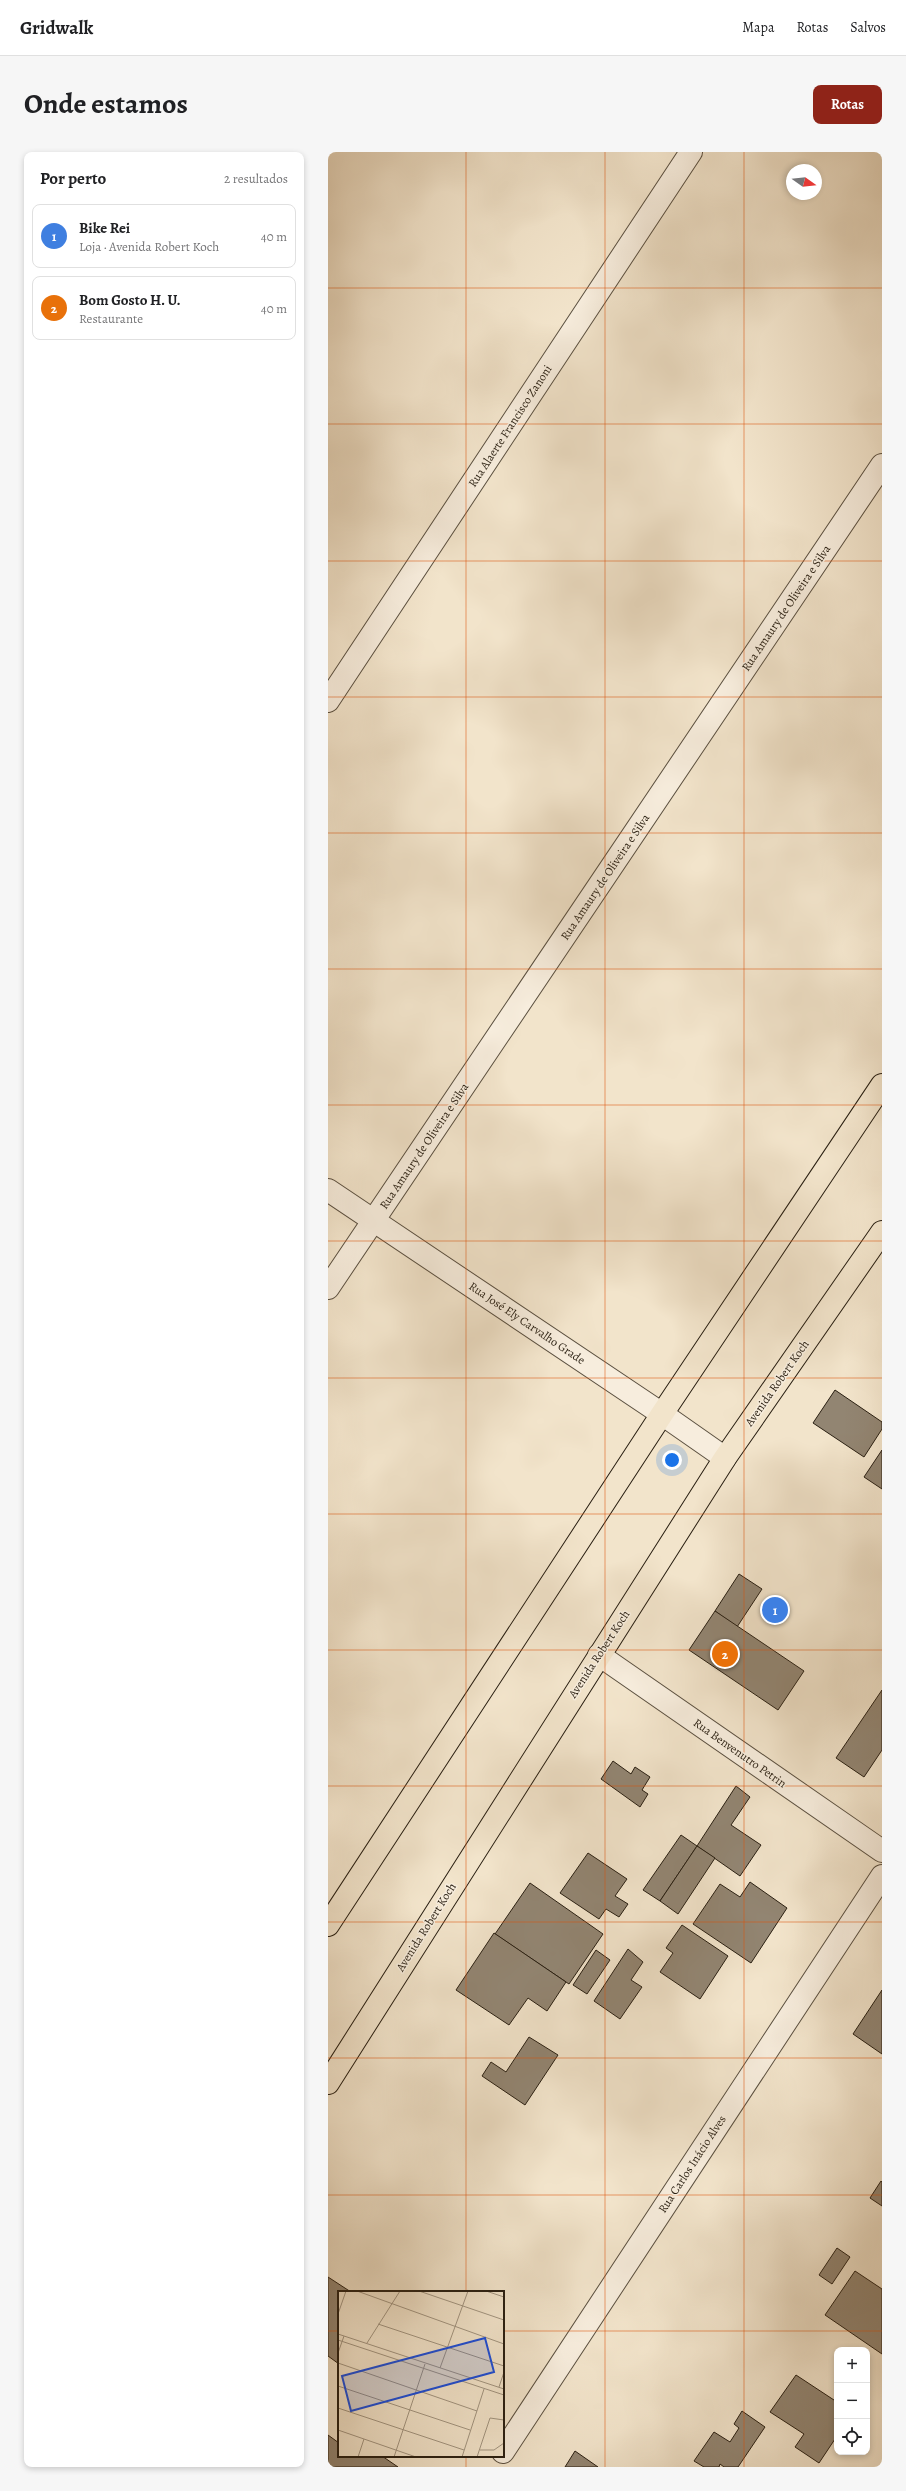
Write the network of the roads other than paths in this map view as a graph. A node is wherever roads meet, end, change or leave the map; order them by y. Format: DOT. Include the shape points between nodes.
graph roads {
  1 [pos="691,152"];
  2 [pos="882,465"];
  3 [pos="328,701"];
  4 [pos="882,1085"];
  5 [pos="328,1190"];
  6 [pos="374,1221"];
  7 [pos="882,1232"];
  8 [pos="328,1288"];
  9 [pos="662,1414"];
  10 [pos="725,1458"];
  11 [pos="598,1655"];
  12 [pos="882,1851"];
  13 [pos="882,1876"];
  14 [pos="328,1925"];
  15 [pos="328,2083"];
  16 [pos="504,2450"];
  17 [pos="499,2457"];
  18 [pos="493,2467"];
  1 -- 3 [label="street, Rua Alaerte Francisco Zanoni"];
  2 -- 6 [label="street, Rua Amaury de Oliveira e Silva"];
  4 -- 9 [label="main road"];
  5 -- 6 [label="street, Rua José Ely Carvalho Grade"];
  6 -- 8 [label="street, Rua Amaury de Oliveira e Silva"];
  6 -- 9 [label="street, Rua José Ely Carvalho Grade"];
  7 -- 10 [label="main road, Avenida Robert Koch"];
  9 -- 10 [label="street, Rua José Ely Carvalho Grade"];
  9 -- 14 [label="main road"];
  10 -- 11 [label="main road, Avenida Robert Koch"];
  11 -- 12 [label="street, Rua Benvenutro Petrin"];
  11 -- 15 [label="main road, Avenida Robert Koch"];
  13 -- 16 [label="street, Rua Carlos Inácio Alves"];
  17 -- 18 [label="street"];
}
